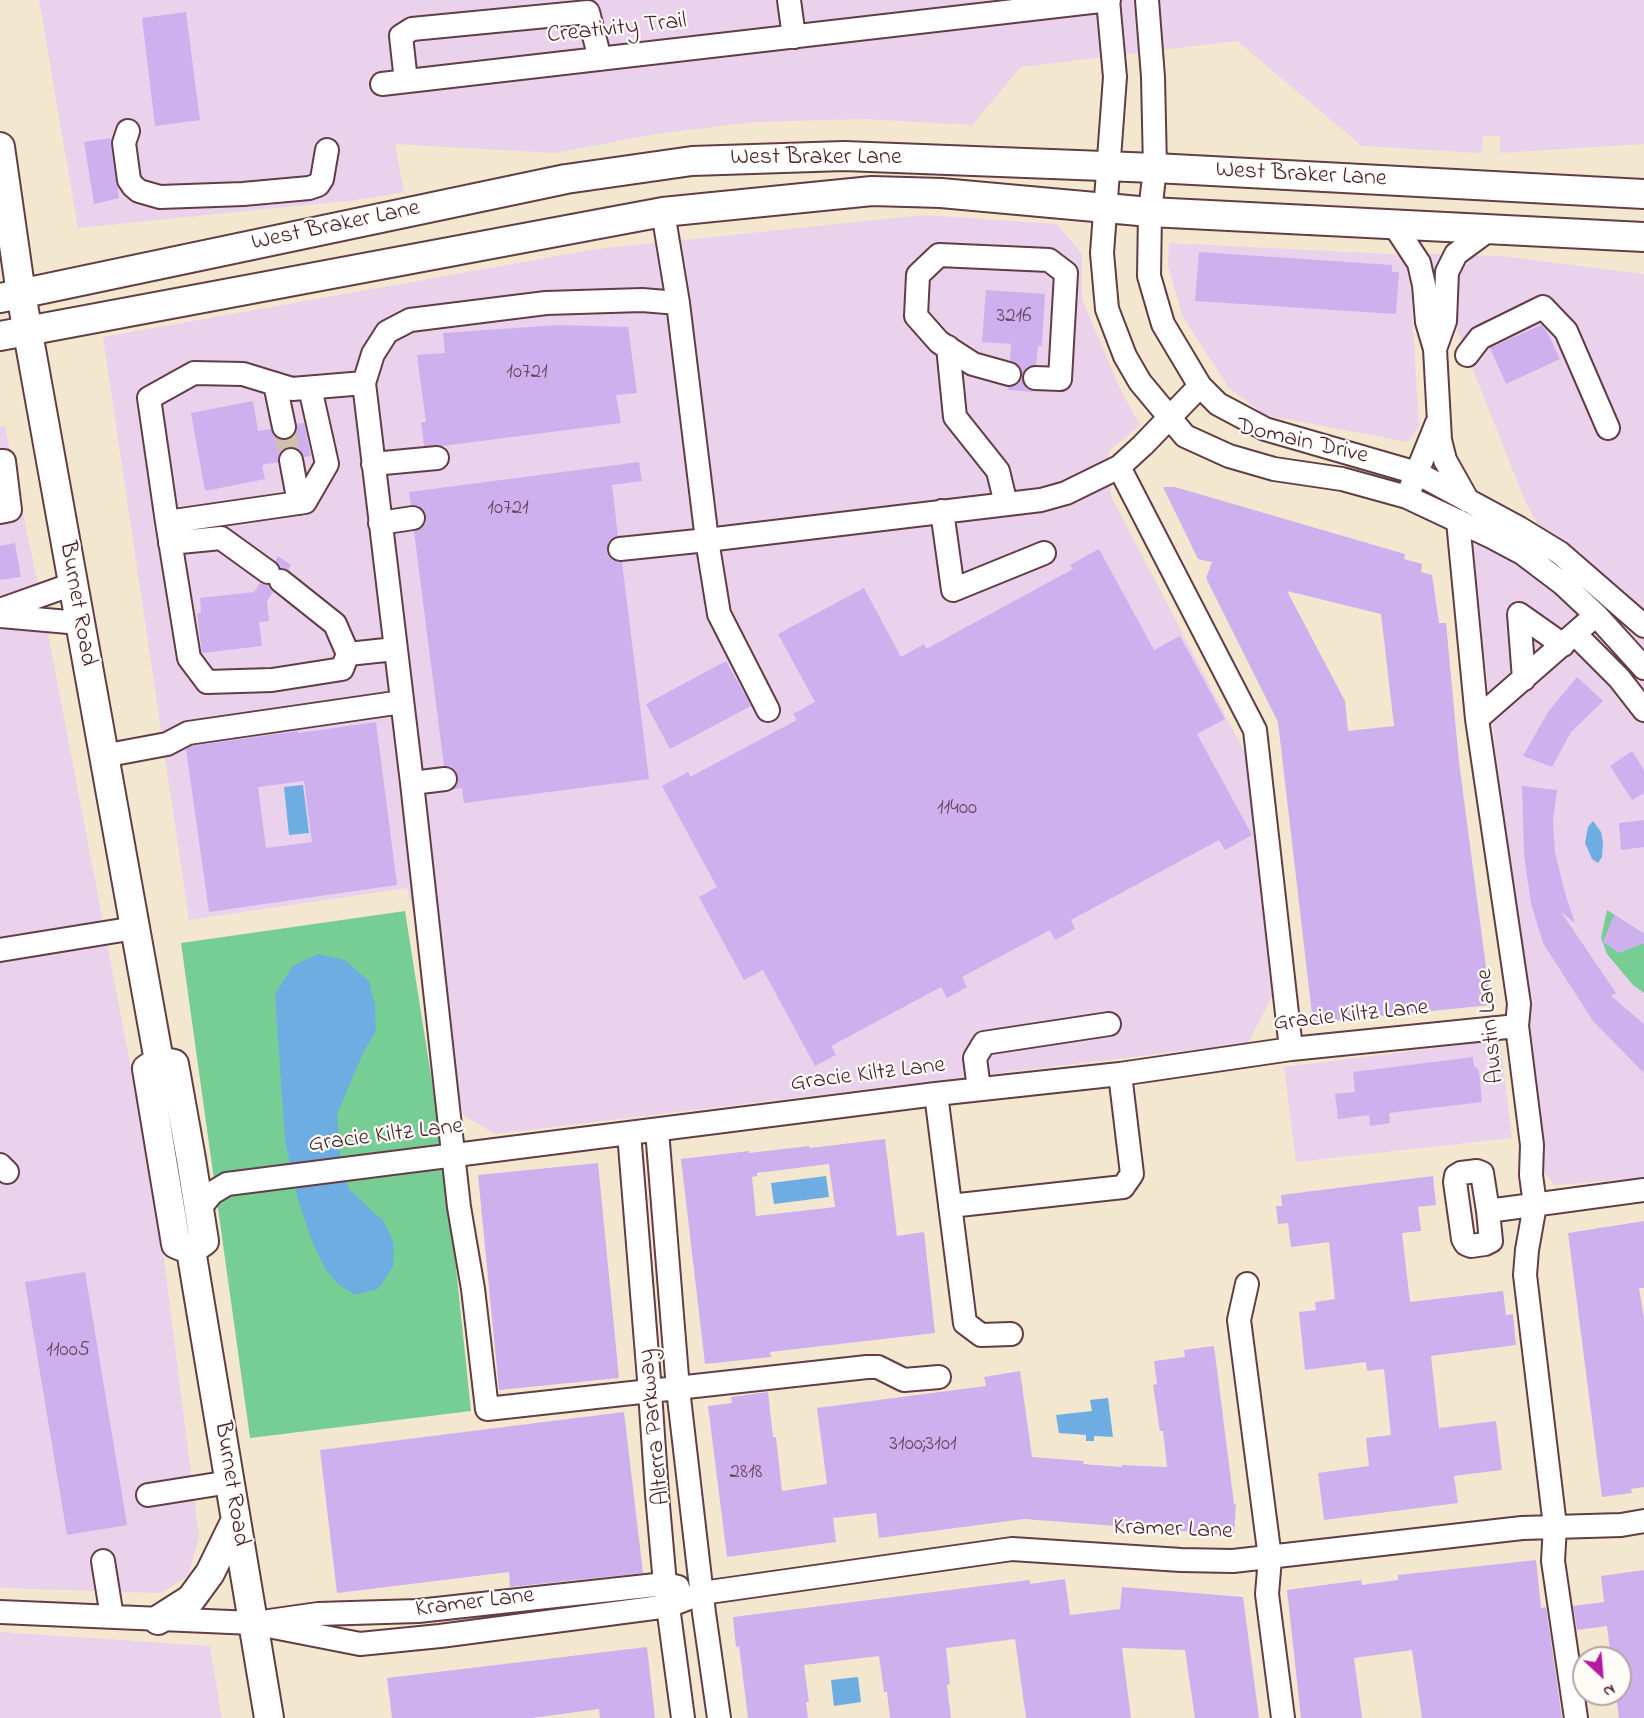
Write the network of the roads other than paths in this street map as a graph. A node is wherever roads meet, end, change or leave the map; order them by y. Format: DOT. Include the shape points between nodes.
graph roads {
  1 [pos="789,0"];
  2 [pos="1108,0"];
  3 [pos="1147,0"];
  4 [pos="965,8"];
  5 [pos="794,37"];
  6 [pos="600,59"];
  7 [pos="406,81"];
  8 [pos="382,84"];
  9 [pos="128,131"];
  10 [pos="0,147"];
  11 [pos="327,150"];
  12 [pos="1107,166"];
  13 [pos="1155,168"];
  14 [pos="1644,194"];
  15 [pos="1107,208"];
  16 [pos="663,212"];
  17 [pos="1150,212"];
  18 [pos="1394,225"];
  19 [pos="1490,229"];
  20 [pos="1644,237"];
  21 [pos="11,296"];
  22 [pos="678,303"];
  23 [pos="28,330"];
  24 [pos="0,336"];
  25 [pos="948,347"];
  26 [pos="1435,349"];
  27 [pos="1467,355"];
  28 [pos="1009,374"];
  29 [pos="1035,378"];
  30 [pos="363,383"];
  31 [pos="275,384"];
  32 [pos="1200,386"];
  33 [pos="310,388"];
  34 [pos="1169,417"];
  35 [pos="1438,420"];
  36 [pos="284,427"];
  37 [pos="1608,428"];
  38 [pos="437,458"];
  39 [pos="291,460"];
  40 [pos="0,461"];
  41 [pos="373,464"];
  42 [pos="1119,467"];
  43 [pos="1417,473"];
  44 [pos="1407,497"];
  45 [pos="299,503"];
  46 [pos="1006,504"];
  47 [pos="942,511"];
  48 [pos="0,512"];
  49 [pos="1463,512"];
  50 [pos="413,518"];
  51 [pos="380,523"];
  52 [pos="168,533"];
  53 [pos="707,540"];
  54 [pos="620,549"];
  55 [pos="1044,553"];
  56 [pos="1560,553"];
  57 [pos="1544,570"];
  58 [pos="73,584"];
  59 [pos="0,610"];
  60 [pos="1596,615"];
  61 [pos="0,616"];
  62 [pos="80,623"];
  63 [pos="1644,626"];
  64 [pos="1613,633"];
  65 [pos="1569,640"];
  66 [pos="395,649"];
  67 [pos="1644,651"];
  68 [pos="348,654"];
  69 [pos="1644,668"];
  70 [pos="1524,679"];
  71 [pos="402,702"];
  72 [pos="768,710"];
  73 [pos="1644,710"];
  74 [pos="1477,719"];
  75 [pos="103,756"];
  76 [pos="445,779"];
  77 [pos="412,783"];
  78 [pos="135,928"];
  79 [pos="0,950"];
  80 [pos="1109,1024"];
  81 [pos="1517,1026"];
  82 [pos="1291,1049"];
  83 [pos="159,1061"];
  84 [pos="1120,1074"];
  85 [pos="979,1089"];
  86 [pos="936,1094"];
  87 [pos="657,1130"];
  88 [pos="629,1133"];
  89 [pos="453,1155"];
  90 [pos="191,1160"];
  91 [pos="227,1184"];
  92 [pos="1644,1190"];
  93 [pos="1535,1205"];
  94 [pos="950,1206"];
  95 [pos="199,1209"];
  96 [pos="1488,1211"];
  97 [pos="191,1250"];
  98 [pos="1247,1284"];
  99 [pos="1011,1334"];
  100 [pos="939,1377"];
  101 [pos="678,1389"];
  102 [pos="650,1392"];
  103 [pos="230,1482"];
  104 [pos="148,1495"];
  105 [pos="236,1520"];
  106 [pos="1644,1521"];
  107 [pos="1555,1526"];
  108 [pos="1270,1558"];
  109 [pos="104,1561"];
  110 [pos="702,1593"];
  111 [pos="667,1595"];
  112 [pos="0,1612"];
  113 [pos="112,1617"];
  114 [pos="158,1620"];
  115 [pos="253,1623"];
  116 [pos="269,1718"];
  117 [pos="683,1718"];
  118 [pos="719,1718"];
  119 [pos="1283,1718"];
  120 [pos="1576,1718"];
  1 -- 5 [label="street"];
  2 -- 4 [label="street, Creativity Trail"];
  2 -- 12 [label="street, Domain Drive" via="1115,77"];
  3 -- 13 [label="street, Domain Drive"];
  4 -- 5 [label="street, Creativity Trail"];
  5 -- 6 [label="street, Creativity Trail"];
  6 -- 7 [label="street, Creativity Trail"];
  6 -- 7 [label="street" via="588,12 412,29 401,36"];
  7 -- 8 [label="street, Creativity Trail"];
  9 -- 11 [label="street" via="124,143 129,180 139,191 160,197 309,188 322,179"];
  10 -- 21 [label="main road, Burnet Road"];
  12 -- 13 [label="main road, West Braker Lane"];
  12 -- 15 [label="street, Domain Drive"];
  12 -- 21 [label="main road, West Braker Lane" via="844,156 692,161 566,179"];
  13 -- 14 [label="main road, West Braker Lane"];
  13 -- 17 [label="street, Domain Drive"];
  15 -- 16 [label="main road, West Braker Lane" via="872,191"];
  15 -- 17 [label="main road, West Braker Lane"];
  15 -- 34 [label="street, Domain Drive" via="1102,253 1107,309 1125,356 1140,382"];
  16 -- 22 [label="street"];
  16 -- 23 [label="main road, West Braker Lane"];
  17 -- 18 [label="main road, West Braker Lane"];
  17 -- 32 [label="street, Domain Drive" via="1149,276 1163,324"];
  18 -- 19 [label="main road, West Braker Lane"];
  18 -- 26 [label="street" via="1419,263"];
  19 -- 20 [label="main road, West Braker Lane"];
  19 -- 26 [label="street" via="1456,254 1447,272 1445,321"];
  21 -- 23 [label="main road, Burnet Road"];
  22 -- 30 [label="street" via="546,303 410,320 387,332 373,354"];
  22 -- 53 [label="street"];
  23 -- 24 [label="main road, West Braker Lane"];
  23 -- 58 [label="main road, Burnet Road"];
  25 -- 28 [label="street" via="973,364"];
  25 -- 29 [label="street" via="916,316 918,275 939,255 1049,260 1066,273 1060,379"];
  25 -- 46 [label="street" via="956,417 998,471"];
  26 -- 35 [label="street"];
  27 -- 37 [label="street" via="1480,338 1543,307 1566,331"];
  30 -- 33 [label="street"];
  30 -- 41 [label="street"];
  31 -- 33 [label="street" via="292,389"];
  31 -- 36 [label="street"];
  31 -- 52 [label="street" via="243,374 194,373 149,398"];
  32 -- 34 [label="street"];
  32 -- 43 [label="street, Domain Drive" via="1218,404 1265,429"];
  33 -- 45 [label="street" via="327,465 304,502"];
  34 -- 42 [label="street"];
  34 -- 44 [label="street, Domain Drive" via="1185,436 1229,456"];
  35 -- 43 [label="street"];
  35 -- 49 [label="street" via="1445,460"];
  38 -- 41 [label="street"];
  39 -- 45 [label="street"];
  40 -- 48 [label="street" via="4,461 10,510"];
  41 -- 51 [label="street"];
  42 -- 46 [label="street" via="1065,493"];
  42 -- 82 [label="street" via="1255,730"];
  43 -- 44 [label="street"];
  43 -- 49 [label="street, Domain Drive"];
  44 -- 49 [label="street, Domain Drive"];
  45 -- 52 [label="street"];
  46 -- 47 [label="street"];
  47 -- 53 [label="street"];
  47 -- 55 [label="street" via="953,590"];
  49 -- 56 [label="street, Domain Drive" via="1534,536"];
  49 -- 57 [label="street, Domain Drive" via="1492,537"];
  49 -- 74 [label="street, Austin Lane"];
  50 -- 51 [label="street"];
  51 -- 66 [label="street"];
  52 -- 68 [label="street" via="221,538 335,624"];
  52 -- 68 [label="street" via="189,658 207,682 272,680 342,669"];
  53 -- 54 [label="street"];
  53 -- 72 [label="street" via="719,614"];
  56 -- 57 [label="street"];
  56 -- 63 [label="street, Domain Drive"];
  57 -- 60 [label="street, Domain Drive"];
  58 -- 59 [label="street"];
  58 -- 62 [label="main road, Burnet Road"];
  60 -- 64 [label="street, Domain Drive"];
  60 -- 65 [label="street"];
  61 -- 62 [label="street"];
  62 -- 75 [label="main road, Burnet Road"];
  64 -- 67 [label="street"];
  64 -- 69 [label="street, Domain Drive"];
  65 -- 70 [label="street"];
  65 -- 70 [label="street" via="1519,614"];
  65 -- 73 [label="street" via="1619,678"];
  66 -- 68 [label="street"];
  66 -- 71 [label="street"];
  70 -- 74 [label="street"];
  71 -- 75 [label="street" via="188,733 167,744"];
  71 -- 77 [label="street"];
  74 -- 81 [label="street, Austin Lane" via="1519,1004"];
  75 -- 78 [label="main road, Burnet Road"];
  76 -- 77 [label="street"];
  77 -- 89 [label="street"];
  78 -- 79 [label="street"];
  78 -- 83 [label="main road, Burnet Road"];
  80 -- 85 [label="street" via="984,1043 975,1058"];
  81 -- 82 [label="street, Gracie Kiltz Lane"];
  81 -- 93 [label="street, Austin Lane" via="1532,1145"];
  82 -- 84 [label="street, Gracie Kiltz Lane"];
  83 -- 90 [label="main road" via="174,1064"];
  83 -- 97 [label="main road" via="147,1069 176,1244"];
  84 -- 85 [label="street, Gracie Kiltz Lane"];
  84 -- 94 [label="street" via="1132,1174 1123,1187"];
  85 -- 86 [label="street, Gracie Kiltz Lane"];
  86 -- 87 [label="street, Gracie Kiltz Lane"];
  86 -- 94 [label="street"];
  87 -- 88 [label="street, Gracie Kiltz Lane"];
  87 -- 101 [label="street, Alterra Parkway"];
  88 -- 89 [label="street, Gracie Kiltz Lane"];
  88 -- 102 [label="street, Alterra Parkway"];
  89 -- 91 [label="street, Gracie Kiltz Lane"];
  89 -- 102 [label="street" via="487,1409"];
  90 -- 91 [label="street"];
  90 -- 95 [label="main road"];
  91 -- 95 [label="street" via="209,1196"];
  92 -- 93 [label="street"];
  93 -- 96 [label="street"];
  93 -- 107 [label="street, Austin Lane" via="1525,1275"];
  94 -- 99 [label="street" via="965,1323 981,1335"];
  95 -- 97 [label="main road" via="204,1240"];
  97 -- 103 [label="main road, Burnet Road"];
  98 -- 108 [label="street" via="1239,1320"];
  100 -- 101 [label="street" via="904,1380 878,1367 867,1367"];
  101 -- 102 [label="street"];
  101 -- 110 [label="street, Alterra Parkway"];
  102 -- 111 [label="street, Alterra Parkway"];
  103 -- 104 [label="street"];
  103 -- 105 [label="main road, Burnet Road"];
  105 -- 114 [label="main road" via="210,1573 191,1599"];
  105 -- 115 [label="main road, Burnet Road"];
  106 -- 107 [label="street, Kramer Lane"];
  107 -- 108 [label="street, Kramer Lane"];
  107 -- 120 [label="street, Austin Lane" via="1553,1561"];
  108 -- 110 [label="street, Kramer Lane" via="1181,1560 1012,1549"];
  108 -- 119 [label="street" via="1267,1594"];
  109 -- 113 [label="street"];
  110 -- 111 [label="street, Kramer Lane"];
  110 -- 118 [label="street, Alterra Parkway"];
  111 -- 115 [label="street, Kramer Lane" via="318,1614"];
  111 -- 115 [label="street, Kramer Lane" via="440,1636 360,1644"];
  111 -- 117 [label="street, Alterra Parkway"];
  112 -- 113 [label="street, Kramer Lane"];
  113 -- 114 [label="street, Kramer Lane"];
  114 -- 115 [label="street, Kramer Lane"];
  115 -- 116 [label="main road, Burnet Road"];
}
